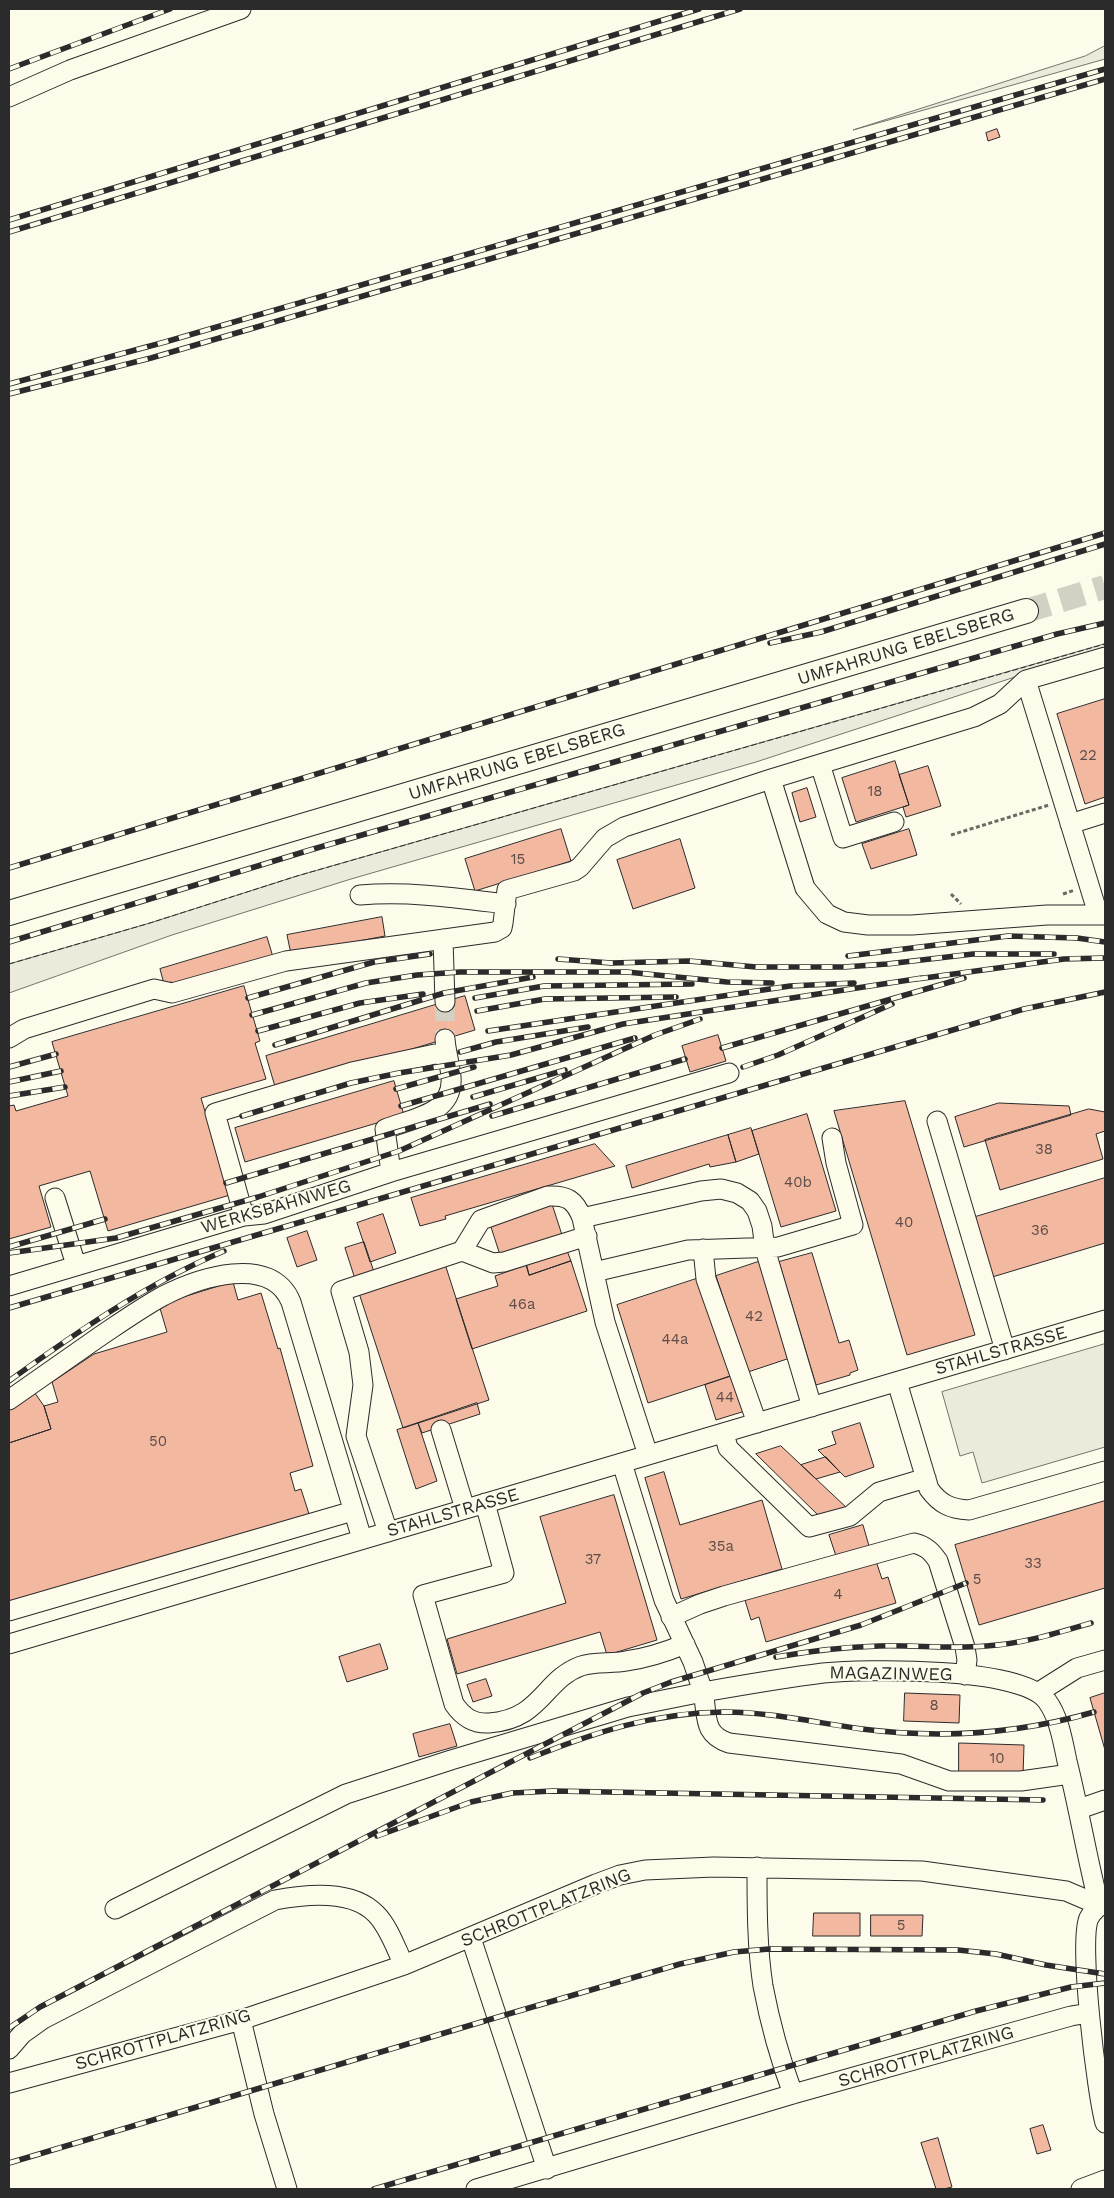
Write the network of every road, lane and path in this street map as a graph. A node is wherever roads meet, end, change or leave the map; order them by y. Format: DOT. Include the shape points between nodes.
graph roads {
  1 [pos="241,9"];
  2 [pos="9,96"];
  3 [pos="1026,611"];
  4 [pos="1105,657"];
  5 [pos="1026,680"];
  6 [pos="820,764"];
  7 [pos="771,778"];
  8 [pos="1063,800"];
  9 [pos="1105,813"];
  10 [pos="894,822"];
  11 [pos="1070,824"];
  12 [pos="951,835"];
  13 [pos="360,895"];
  14 [pos="506,897"];
  15 [pos="9,913"];
  16 [pos="1102,914"];
  17 [pos="443,939"];
  18 [pos="445,1002"];
  19 [pos="9,1038"];
  20 [pos="729,1073"];
  21 [pos="937,1122"];
  22 [pos="832,1138"];
  23 [pos="391,1172"];
  24 [pos="55,1198"];
  25 [pos="244,1216"];
  26 [pos="582,1218"];
  27 [pos="587,1236"];
  28 [pos="703,1249"];
  29 [pos="765,1249"];
  30 [pos="462,1252"];
  31 [pos="76,1265"];
  32 [pos="594,1272"];
  33 [pos="9,1286"];
  34 [pos="1105,1320"];
  35 [pos="1005,1350"];
  36 [pos="897,1382"];
  37 [pos="9,1400"];
  38 [pos="812,1407"];
  39 [pos="757,1423"];
  40 [pos="441,1430"];
  41 [pos="724,1433"];
  42 [pos="648,1455"];
  43 [pos="622,1463"];
  44 [pos="1105,1471"];
  45 [pos="926,1478"];
  46 [pos="485,1503"];
  47 [pos="466,1509"];
  48 [pos="353,1511"];
  49 [pos="388,1532"];
  50 [pos="362,1539"];
  51 [pos="9,1611"];
  52 [pos="671,1617"];
  53 [pos="9,1644"];
  54 [pos="685,1644"];
  55 [pos="1105,1660"];
  56 [pos="965,1675"];
  57 [pos="703,1692"];
  58 [pos="1039,1692"];
  59 [pos="1070,1774"];
  60 [pos="1105,1800"];
  61 [pos="1078,1808"];
  62 [pos="757,1867"];
  63 [pos="1102,1904"];
  64 [pos="115,1909"];
  65 [pos="471,1938"];
  66 [pos="404,1965"];
  67 [pos="1089,2013"];
  68 [pos="241,2020"];
  69 [pos="9,2049"];
  70 [pos="9,2083"];
  71 [pos="792,2094"];
  72 [pos="1105,2123"];
  73 [pos="547,2169"];
  74 [pos="287,2189"];
  75 [pos="476,2189"];
  1 -- 2 [label="street" via="70,70"];
  3 -- 15 [label="main road, UMFAHRUNG EBELSBERG"];
  4 -- 5 [label="street"];
  5 -- 6 [label="street" via="1000,704 974,717"];
  5 -- 8 [label="street"];
  6 -- 7 [label="street"];
  6 -- 10 [label="street" via="843,838"];
  7 -- 14 [label="street" via="624,827 605,838 574,871"];
  7 -- 16 [label="street" via="805,888 827,914 844,922 912,925 1016,916"];
  8 -- 11 [label="street"];
  8 -- 12 [label="path"];
  9 -- 11 [label="street"];
  11 -- 16 [label="street"];
  13 -- 14 [label="street" via="391,892"];
  14 -- 17 [label="street" via="502,928 495,932"];
  17 -- 18 [label="street"];
  17 -- 19 [label="street" via="286,961 172,993 154,989 24,1029"];
  20 -- 23 [label="street, WERKSBAHNWEG"];
  21 -- 35 [label="street"];
  22 -- 29 [label="street" via="854,1225"];
  23 -- 25 [label="street, WERKSBAHNWEG" via="264,1214"];
  23 -- 25 [label="street" via="385,1129 438,1109 447,1102 451,1077 446,1047 435,1054 352,1072 215,1113"];
  24 -- 31 [label="street"];
  25 -- 31 [label="street, WERKSBAHNWEG"];
  26 -- 27 [label="street"];
  26 -- 29 [label="street" via="721,1189 750,1201 762,1226"];
  26 -- 30 [label="street" via="570,1198 548,1196 481,1220"];
  27 -- 30 [label="street" via="504,1262 493,1263"];
  27 -- 32 [label="street"];
  28 -- 29 [label="street"];
  28 -- 32 [label="street"];
  28 -- 39 [label="street" via="706,1279"];
  29 -- 38 [label="street"];
  30 -- 49 [label="street" via="341,1291 361,1365 362,1397 356,1436"];
  31 -- 33 [label="street, WERKSBAHNWEG"];
  32 -- 42 [label="street" via="605,1322"];
  34 -- 35 [label="street, STAHLSTRASSE"];
  35 -- 36 [label="street, STAHLSTRASSE"];
  36 -- 38 [label="street, STAHLSTRASSE"];
  36 -- 45 [label="street"];
  37 -- 48 [label="street" via="163,1296 225,1274 262,1276 278,1282 291,1302"];
  38 -- 39 [label="street, STAHLSTRASSE"];
  39 -- 41 [label="street, STAHLSTRASSE"];
  40 -- 47 [label="street"];
  41 -- 42 [label="street, STAHLSTRASSE"];
  41 -- 45 [label="street" via="728,1448 809,1528 850,1516 878,1492"];
  42 -- 43 [label="street, STAHLSTRASSE"];
  43 -- 46 [label="street, STAHLSTRASSE"];
  43 -- 52 [label="street"];
  44 -- 45 [label="street" via="968,1510 946,1507 929,1489"];
  46 -- 47 [label="street, STAHLSTRASSE"];
  46 -- 54 [label="street" via="504,1573 423,1595 454,1704 461,1714 472,1721 500,1722 526,1711 572,1669 660,1654"];
  47 -- 49 [label="street, STAHLSTRASSE"];
  48 -- 50 [label="street"];
  48 -- 51 [label="street"];
  49 -- 50 [label="street, STAHLSTRASSE"];
  50 -- 53 [label="street, STAHLSTRASSE"];
  52 -- 54 [label="street"];
  52 -- 56 [label="street" via="716,1599 914,1543 923,1545 938,1561 965,1647"];
  54 -- 57 [label="street"];
  55 -- 58 [label="street" via="1077,1668"];
  56 -- 57 [label="street, MAGAZINWEG" via="863,1670 822,1673"];
  56 -- 58 [label="street, MAGAZINWEG" via="1010,1682"];
  57 -- 59 [label="street" via="711,1733 729,1743 901,1764 949,1781 1036,1780"];
  57 -- 64 [label="street, MAGAZINWEG" via="628,1707 346,1794"];
  58 -- 59 [label="street" via="1053,1710"];
  59 -- 61 [label="street"];
  60 -- 61 [label="street"];
  61 -- 63 [label="street"];
  62 -- 63 [label="street, SCHROTTPLATZRING" via="922,1871 1066,1891"];
  62 -- 65 [label="street, SCHROTTPLATZRING" via="646,1870 620,1874"];
  62 -- 71 [label="street" via="758,1936 764,1986 777,2047"];
  63 -- 67 [label="street" via="1089,1918 1086,1933"];
  65 -- 66 [label="street, SCHROTTPLATZRING"];
  65 -- 73 [label="street"];
  66 -- 68 [label="street, SCHROTTPLATZRING"];
  66 -- 69 [label="street" via="378,1915 369,1907 338,1896 295,1896 275,1900 43,2019 22,2034"];
  67 -- 71 [label="street, SCHROTTPLATZRING"];
  67 -- 72 [label="street"];
  68 -- 70 [label="street, SCHROTTPLATZRING"];
  68 -- 74 [label="street"];
  71 -- 73 [label="street, SCHROTTPLATZRING"];
  73 -- 75 [label="street, SCHROTTPLATZRING"];
}
